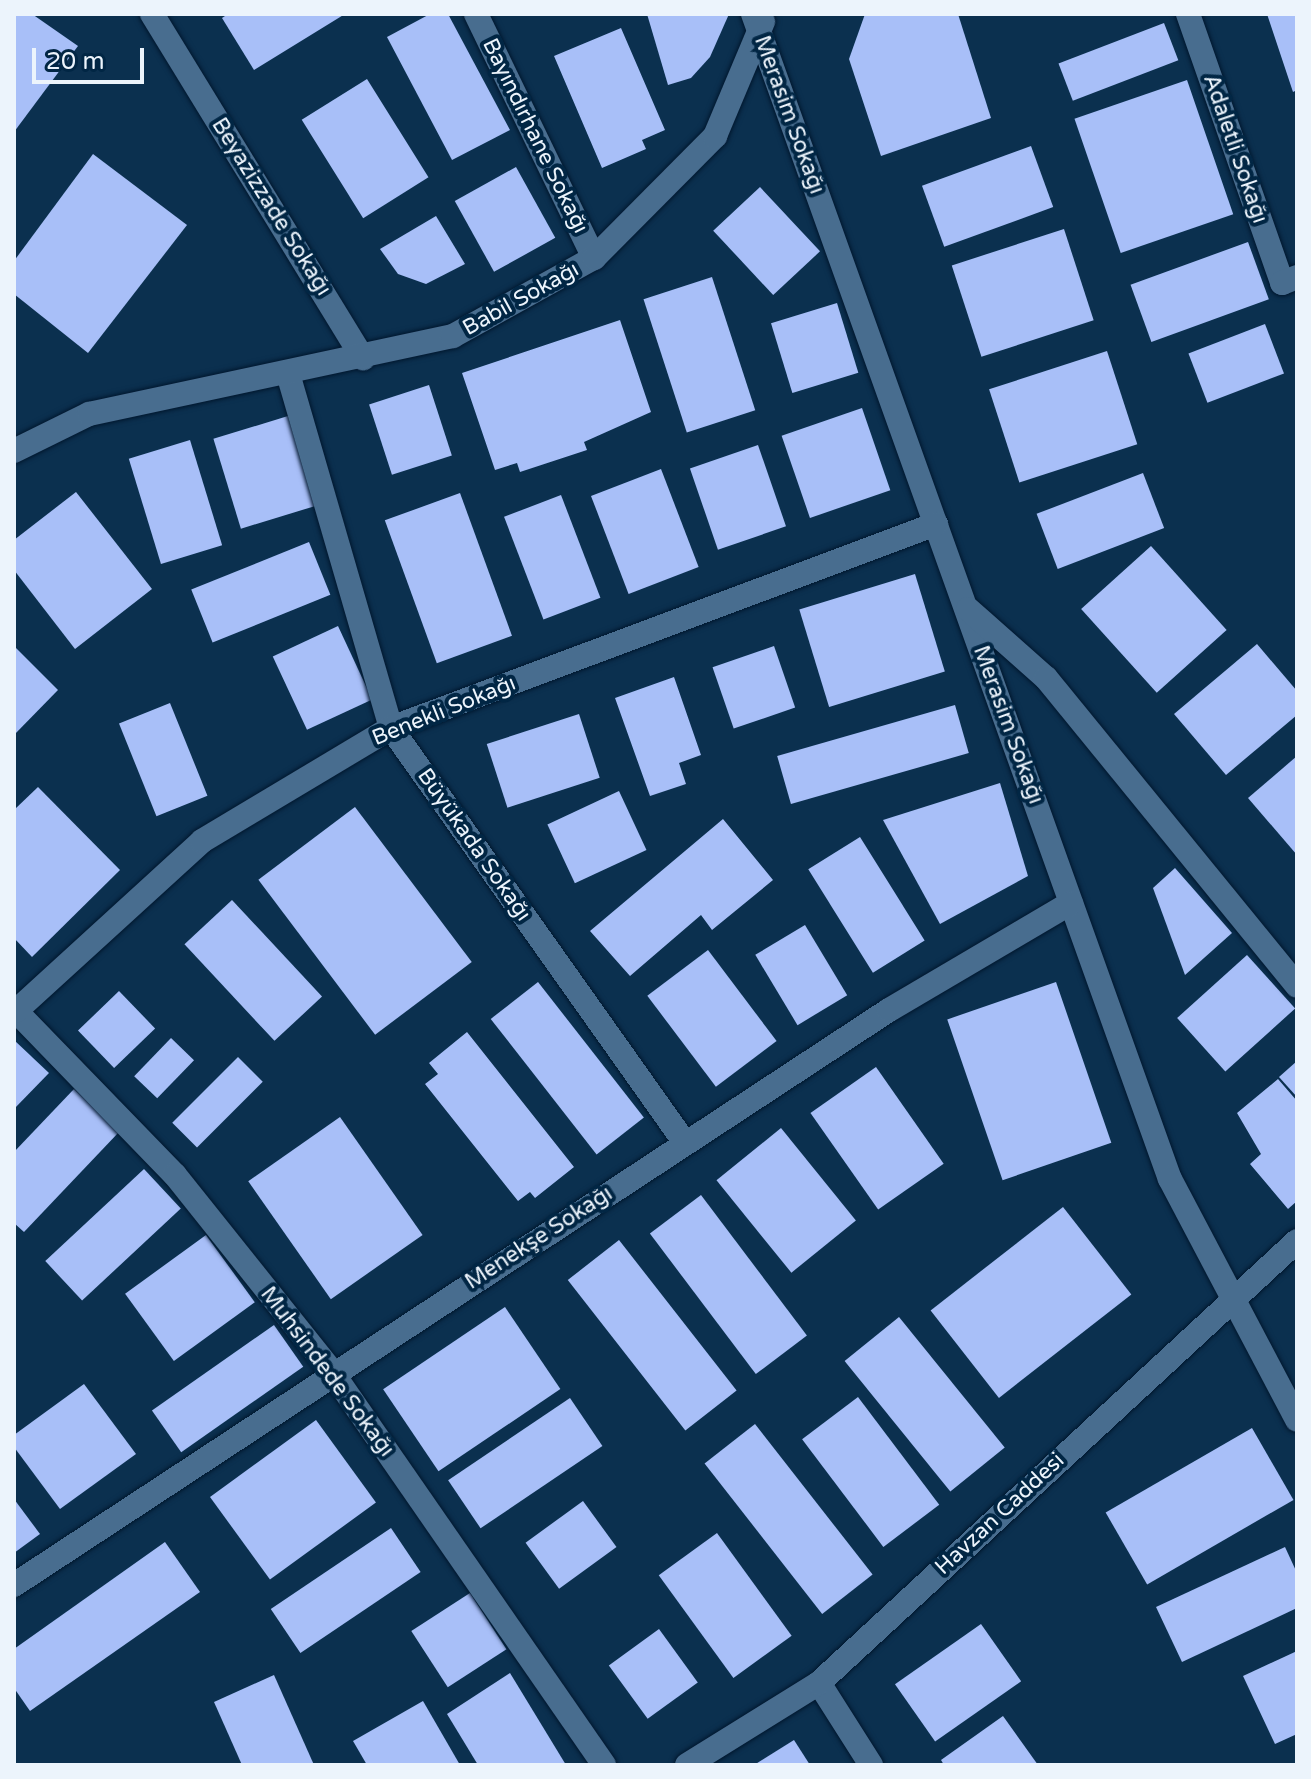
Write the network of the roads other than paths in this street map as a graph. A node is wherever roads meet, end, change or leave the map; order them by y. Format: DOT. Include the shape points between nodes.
graph roads {
  1 [pos="152,14"];
  2 [pos="476,14"];
  3 [pos="1188,14"];
  4 [pos="760,19"];
  5 [pos="594,258"];
  6 [pos="1289,280"];
  7 [pos="363,358"];
  8 [pos="289,377"];
  9 [pos="14,451"];
  10 [pos="936,524"];
  11 [pos="966,607"];
  12 [pos="391,728"];
  13 [pos="1071,903"];
  14 [pos="1297,986"];
  15 [pos="15,1010"];
  16 [pos="685,1143"];
  17 [pos="1297,1241"];
  18 [pos="1230,1301"];
  19 [pos="332,1372"];
  20 [pos="1297,1420"];
  21 [pos="14,1585"];
  22 [pos="819,1683"];
  23 [pos="604,1765"];
  24 [pos="687,1765"];
  25 [pos="871,1765"];
  1 -- 7 [label="street, Beyazizzade Sokağı"];
  2 -- 5 [label="street, Bayındırhane Sokağı"];
  3 -- 6 [label="street, Adaletli Sokağı"];
  4 -- 5 [label="street, Babil Sokağı" via="715,136"];
  4 -- 10 [label="street, Merasim Sokağı"];
  5 -- 7 [label="street, Babil Sokağı" via="453,336"];
  7 -- 8 [label="street, Babil Sokağı"];
  8 -- 9 [label="street, Babil Sokağı" via="89,414"];
  8 -- 12 [label="street, Büyükada Sokağı"];
  10 -- 11 [label="street, Merasim Sokağı"];
  10 -- 12 [label="street, Benekli Sokağı"];
  11 -- 13 [label="street, Merasim Sokağı"];
  11 -- 14 [label="street" via="1046,678"];
  12 -- 15 [label="street, Benekli Sokağı" via="202,841"];
  12 -- 16 [label="street, Büyükada Sokağı"];
  13 -- 16 [label="street, Menekşe Sokağı"];
  13 -- 18 [label="street, Merasim Sokağı" via="1170,1179"];
  15 -- 19 [label="street, Muhsindede Sokağı" via="175,1175"];
  16 -- 19 [label="street, Menekşe Sokağı"];
  17 -- 18 [label="street, Havzan Caddesi"];
  18 -- 20 [label="street, Merasim Sokağı"];
  18 -- 22 [label="street, Havzan Caddesi"];
  19 -- 21 [label="street, Menekşe Sokağı"];
  19 -- 23 [label="street, Muhsindede Sokağı"];
  22 -- 24 [label="street, Havzan Caddesi"];
  22 -- 25 [label="street"];
}
